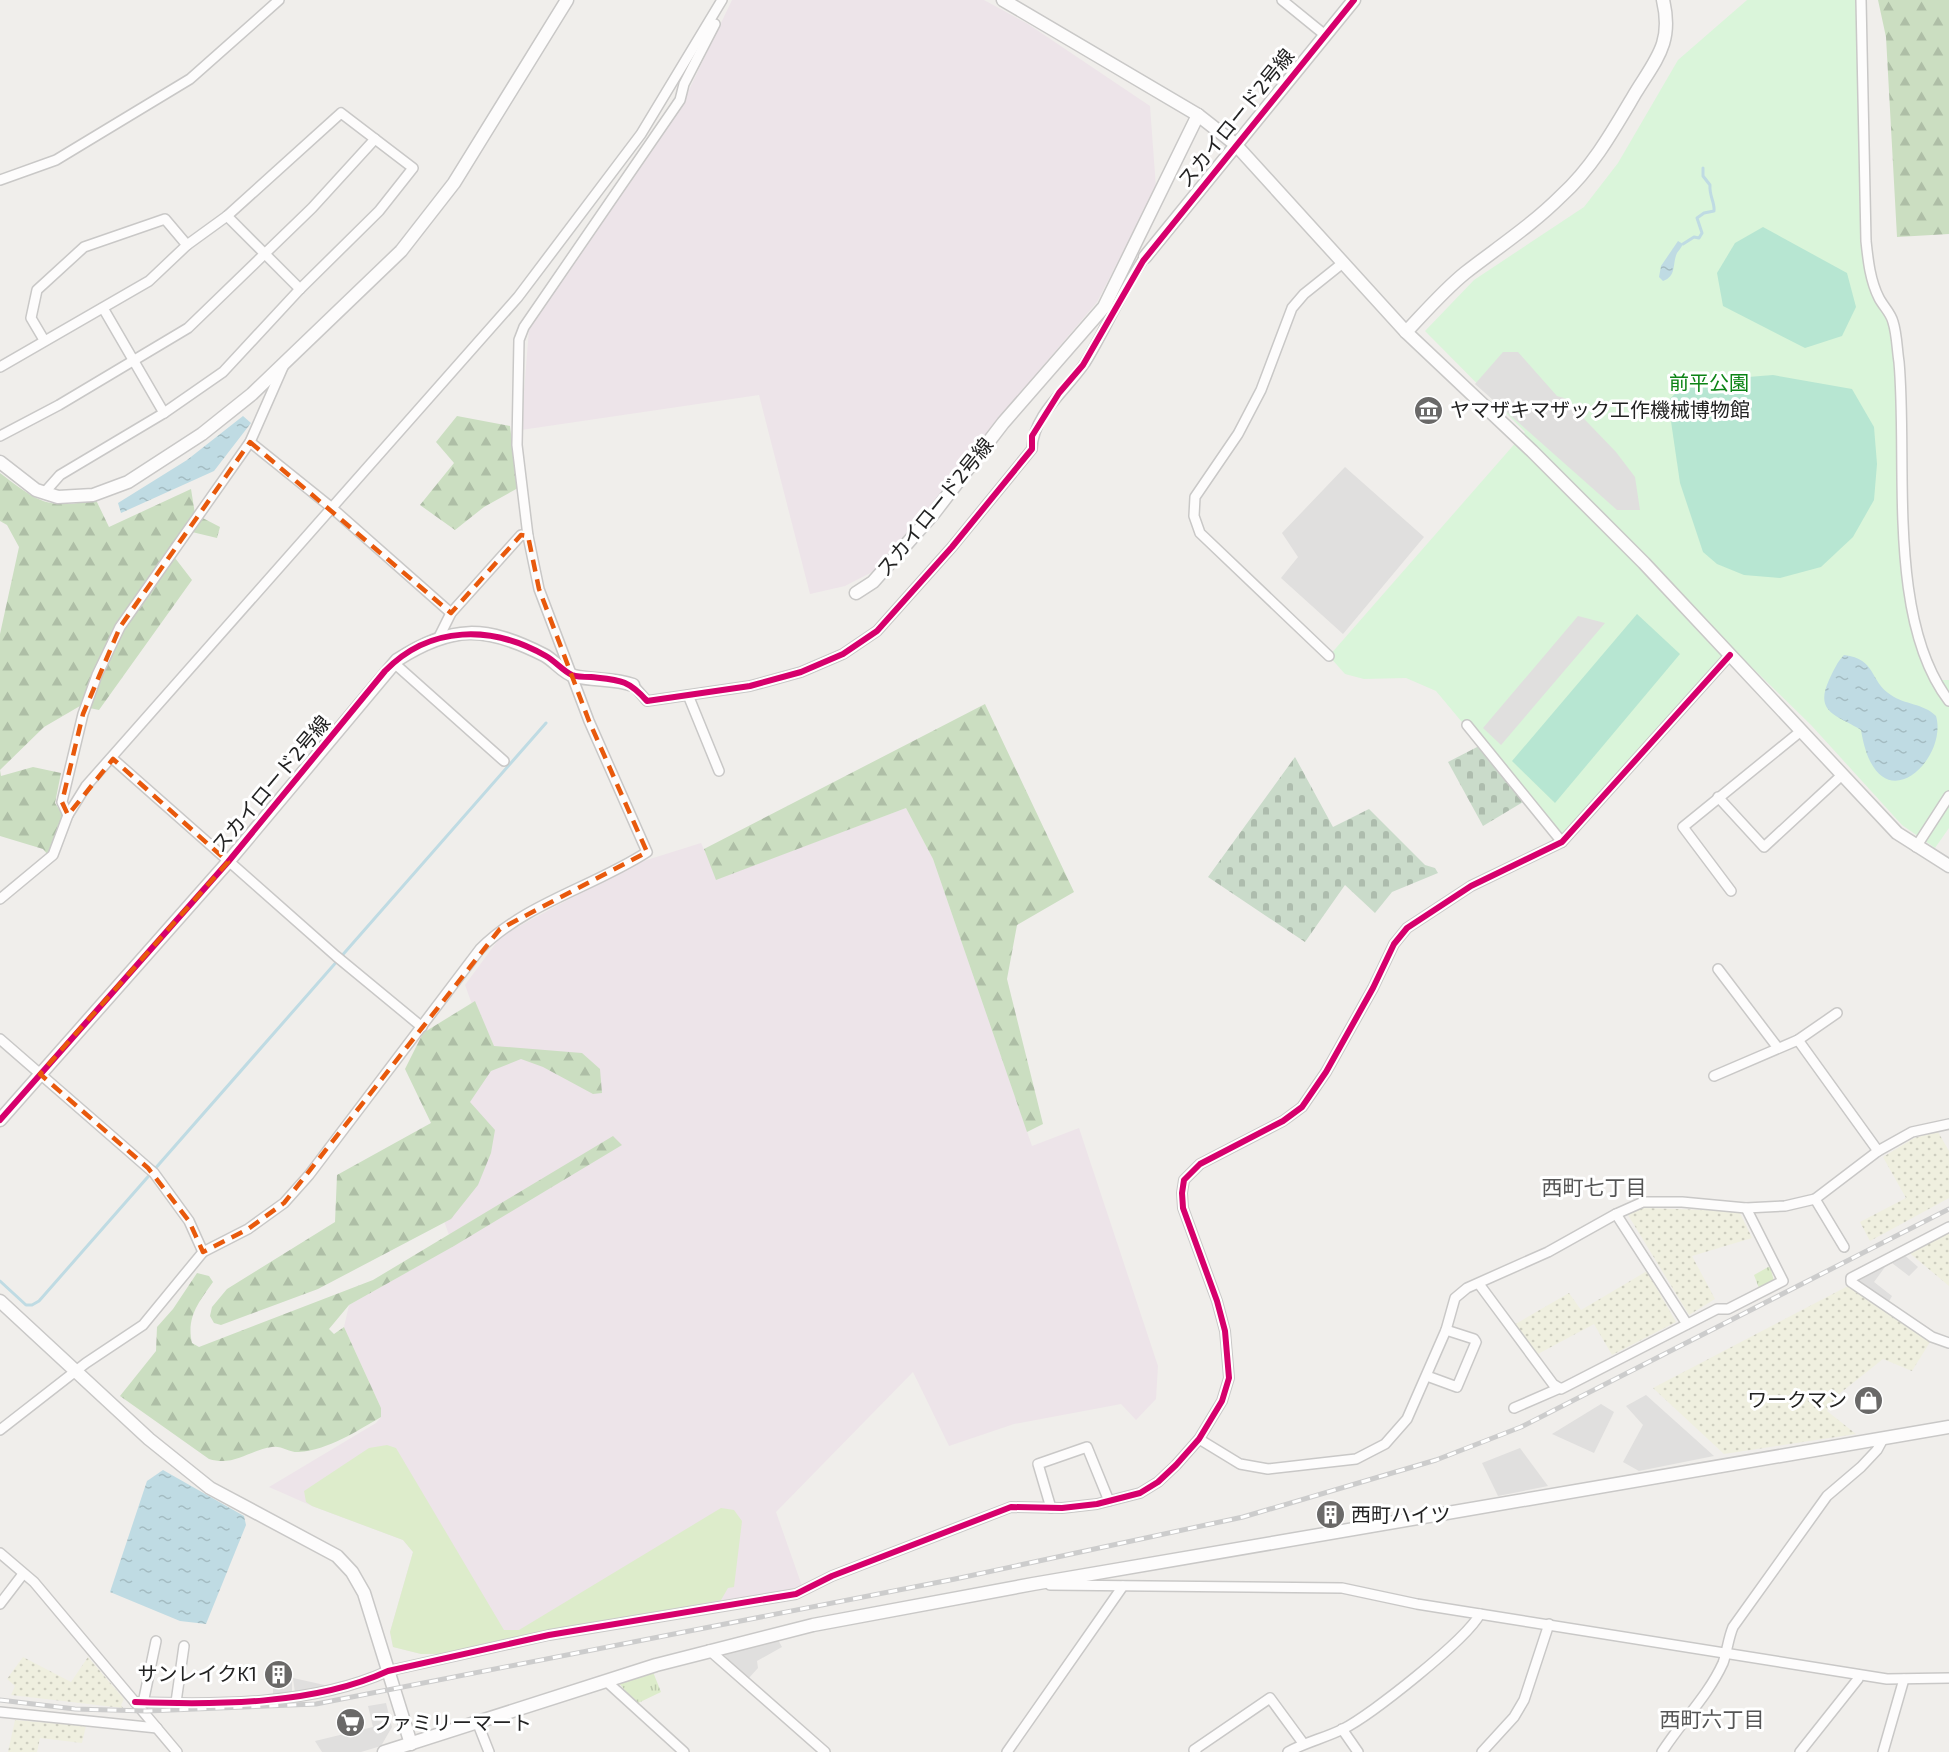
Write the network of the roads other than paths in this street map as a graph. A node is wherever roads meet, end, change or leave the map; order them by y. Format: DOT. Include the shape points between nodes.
graph roads {
  1 [pos="279,0"];
  2 [pos="567,0"];
  3 [pos="723,0"];
  4 [pos="1003,0"];
  5 [pos="1282,0"];
  6 [pos="1354,0"];
  7 [pos="1663,0"];
  8 [pos="1861,0"];
  9 [pos="1325,35"];
  10 [pos="1198,115"];
  11 [pos="375,139"];
  12 [pos="1235,144"];
  13 [pos="0,180"];
  14 [pos="227,216"];
  15 [pos="187,246"];
  16 [pos="265,255"];
  17 [pos="1145,257"];
  18 [pos="1344,262"];
  19 [pos="300,289"];
  20 [pos="103,308"];
  21 [pos="1406,332"];
  22 [pos="44,340"];
  23 [pos="132,360"];
  24 [pos="285,362"];
  25 [pos="0,367"];
  26 [pos="164,412"];
  27 [pos="0,436"];
  28 [pos="250,442"];
  29 [pos="0,462"];
  30 [pos="44,493"];
  31 [pos="332,508"];
  32 [pos="528,536"];
  33 [pos="856,593"];
  34 [pos="451,613"];
  35 [pos="439,637"];
  36 [pos="1730,655"];
  37 [pos="1329,656"];
  38 [pos="394,663"];
  39 [pos="573,675"];
  40 [pos="633,685"];
  41 [pos="688,695"];
  42 [pos="1949,701"];
  43 [pos="1467,725"];
  44 [pos="1800,731"];
  45 [pos="113,759"];
  46 [pos="504,761"];
  47 [pos="719,771"];
  48 [pos="1842,775"];
  49 [pos="1949,796"];
  50 [pos="1718,797"];
  51 [pos="68,815"];
  52 [pos="1562,842"];
  53 [pos="1916,847"];
  54 [pos="228,862"];
  55 [pos="1949,866"];
  56 [pos="1731,891"];
  57 [pos="0,899"];
  58 [pos="1718,969"];
  59 [pos="1836,1013"];
  60 [pos="422,1027"];
  61 [pos="0,1039"];
  62 [pos="1798,1040"];
  63 [pos="1778,1048"];
  64 [pos="40,1074"];
  65 [pos="1714,1076"];
  66 [pos="0,1119"];
  67 [pos="1949,1124"];
  68 [pos="1878,1151"];
  69 [pos="1815,1199"];
  70 [pos="1746,1208"];
  71 [pos="1616,1214"];
  72 [pos="1949,1227"];
  73 [pos="1844,1247"];
  74 [pos="204,1252"];
  75 [pos="1479,1284"];
  76 [pos="0,1301"];
  77 [pos="1686,1324"];
  78 [pos="1446,1330"];
  79 [pos="1949,1343"];
  80 [pos="77,1371"];
  81 [pos="1426,1376"];
  82 [pos="1560,1388"];
  83 [pos="1514,1408"];
  84 [pos="1949,1427"];
  85 [pos="0,1430"];
  86 [pos="1883,1438"];
  87 [pos="1199,1439"];
  88 [pos="1109,1501"];
  89 [pos="1051,1508"];
  90 [pos="0,1553"];
  91 [pos="23,1574"];
  92 [pos="1033,1584"];
  93 [pos="1123,1586"];
  94 [pos="0,1604"];
  95 [pos="1480,1614"];
  96 [pos="1549,1624"];
  97 [pos="156,1641"];
  98 [pos="184,1646"];
  99 [pos="709,1650"];
  100 [pos="1725,1653"];
  101 [pos="388,1671"];
  102 [pos="1859,1675"];
  103 [pos="1949,1678"];
  104 [pos="1904,1679"];
  105 [pos="606,1681"];
  106 [pos="139,1702"];
  107 [pos="176,1702"];
  108 [pos="0,1712"];
  109 [pos="478,1724"];
  110 [pos="156,1728"];
  111 [pos="1342,1729"];
  112 [pos="411,1743"];
  113 [pos="1303,1743"];
  114 [pos="177,1752"];
  115 [pos="384,1752"];
  116 [pos="489,1752"];
  117 [pos="684,1752"];
  118 [pos="825,1752"];
  119 [pos="1007,1752"];
  120 [pos="1196,1752"];
  121 [pos="1288,1752"];
  122 [pos="1358,1752"];
  123 [pos="1482,1752"];
  124 [pos="1662,1752"];
  125 [pos="1800,1752"];
  126 [pos="1883,1752"];
  1 -- 13 [label="street" via="190,79 56,160"];
  2 -- 24 [label="street" via="454,183 401,251"];
  3 -- 31 [label="street" via="642,134 518,297"];
  3 -- 32 [label="street" via="680,100 524,327 519,340 517,445"];
  4 -- 10 [label="street"];
  5 -- 9 [label="street"];
  6 -- 9 [label="street, スカイロード2号線"];
  7 -- 21 [label="street" via="1668,26 1660,53 1582,174 1530,224 1462,275"];
  8 -- 42 [label="street" via="1866,241 1870,274 1893,321 1899,363 1905,544 1913,618 1933,680"];
  9 -- 12 [label="street, スカイロード2号線"];
  10 -- 12 [label="street"];
  10 -- 33 [label="street, スカイロード2号線" via="1104,307 873,582"];
  11 -- 14 [label="street" via="341,113"];
  11 -- 16 [label="street"];
  11 -- 19 [label="street" via="413,168 379,212"];
  12 -- 17 [label="street, スカイロード2号線"];
  12 -- 18 [label="street"];
  14 -- 15 [label="street"];
  14 -- 16 [label="street"];
  15 -- 20 [label="street" via="149,281"];
  15 -- 22 [label="street" via="165,219 84,247 37,290 31,318"];
  16 -- 19 [label="street"];
  16 -- 23 [label="street" via="188,328"];
  17 -- 41 [label="street" via="1083,365 1059,393 1032,436 1032,449 877,631 843,654 801,672 750,686"];
  18 -- 21 [label="street"];
  18 -- 37 [label="street" via="1292,308 1260,390 1238,434 1196,498 1194,516 1200,533"];
  19 -- 26 [label="street" via="223,372"];
  20 -- 22 [label="street"];
  20 -- 23 [label="street"];
  21 -- 36 [label="street" via="1573,491"];
  22 -- 25 [label="street"];
  23 -- 26 [label="street"];
  23 -- 27 [label="street"];
  24 -- 28 [label="street"];
  24 -- 30 [label="street" via="202,434 128,482 93,495 58,497"];
  26 -- 30 [label="street" via="60,475"];
  28 -- 31 [label="street"];
  28 -- 51 [label="street" via="120,627 83,714 62,802"];
  29 -- 30 [label="street"];
  31 -- 34 [label="street"];
  31 -- 45 [label="street"];
  32 -- 34 [label="street" via="521,535"];
  32 -- 39 [label="street" via="539,588"];
  34 -- 35 [label="street"];
  35 -- 38 [label="street, スカイロード2号線" via="426,641"];
  35 -- 39 [label="street, スカイロード2号線" via="480,634 516,642"];
  36 -- 44 [label="street"];
  36 -- 52 [label="street"];
  38 -- 46 [label="street"];
  38 -- 54 [label="street, スカイロード2号線"];
  39 -- 40 [label="street, スカイロード2号線"];
  39 -- 60 [label="street" via="647,852 500,930 480,949"];
  40 -- 41 [label="street" via="647,701"];
  41 -- 47 [label="street"];
  43 -- 52 [label="street"];
  44 -- 48 [label="street"];
  44 -- 50 [label="street"];
  45 -- 51 [label="street" via="86,786"];
  45 -- 54 [label="street"];
  48 -- 50 [label="street" via="1764,847"];
  48 -- 53 [label="street" via="1897,833"];
  49 -- 53 [label="street"];
  50 -- 56 [label="street" via="1683,831"];
  51 -- 57 [label="street" via="53,855"];
  52 -- 87 [label="street" via="1471,886 1407,928 1394,944 1326,1072 1302,1107 1200,1164 1184,1180 1183,1208 1217,1301 1228,1354 1228,1378 1222,1401"];
  53 -- 55 [label="street"];
  54 -- 60 [label="street"];
  54 -- 64 [label="street, スカイロード2号線"];
  58 -- 63 [label="street"];
  59 -- 62 [label="street"];
  60 -- 74 [label="street" via="284,1203 248,1229"];
  61 -- 64 [label="street"];
  62 -- 63 [label="street"];
  62 -- 68 [label="street"];
  63 -- 65 [label="street"];
  64 -- 66 [label="street, スカイロード2号線"];
  64 -- 74 [label="street" via="152,1171 189,1221"];
  67 -- 68 [label="street" via="1912,1132"];
  68 -- 69 [label="street"];
  69 -- 70 [label="street" via="1785,1206"];
  69 -- 73 [label="street"];
  70 -- 71 [label="street" via="1643,1203"];
  70 -- 77 [label="street" via="1783,1281 1728,1309 1717,1309"];
  71 -- 75 [label="street"];
  71 -- 77 [label="street"];
  72 -- 79 [label="street" via="1851,1278 1851,1282 1932,1337"];
  74 -- 80 [label="street" via="143,1325"];
  75 -- 78 [label="street" via="1455,1298"];
  75 -- 82 [label="street"];
  76 -- 80 [label="street"];
  77 -- 82 [label="street"];
  78 -- 81 [label="street"];
  78 -- 81 [label="street" via="1476,1342 1457,1388"];
  80 -- 85 [label="street"];
  80 -- 101 [label="street" via="149,1439 210,1488 337,1556 364,1593"];
  81 -- 87 [label="street" via="1400,1428 1385,1444 1356,1459 1268,1469 1240,1464"];
  82 -- 83 [label="street"];
  84 -- 86 [label="street"];
  86 -- 92 [label="street"];
  86 -- 100 [label="street" via="1861,1467 1827,1496 1733,1627"];
  87 -- 88 [label="street" via="1158,1482 1140,1493"];
  88 -- 89 [label="street"];
  88 -- 89 [label="street" via="1087,1447 1038,1464"];
  89 -- 101 [label="street" via="1011,1507 832,1576 796,1594 549,1635"];
  90 -- 91 [label="street"];
  91 -- 94 [label="street"];
  91 -- 106 [label="street"];
  92 -- 93 [label="street"];
  92 -- 99 [label="street" via="813,1625"];
  93 -- 95 [label="street" via="1342,1588"];
  93 -- 119 [label="street"];
  95 -- 96 [label="street"];
  95 -- 111 [label="street" via="1447,1649 1373,1710"];
  96 -- 100 [label="street"];
  96 -- 123 [label="street" via="1524,1700"];
  97 -- 106 [label="street"];
  98 -- 107 [label="street"];
  99 -- 105 [label="street"];
  99 -- 118 [label="street"];
  100 -- 102 [label="street"];
  100 -- 124 [label="street" via="1706,1692"];
  101 -- 107 [label="street" via="367,1681 312,1695"];
  101 -- 112 [label="street"];
  102 -- 104 [label="street"];
  102 -- 125 [label="street"];
  103 -- 104 [label="street"];
  104 -- 126 [label="street"];
  105 -- 109 [label="street"];
  105 -- 117 [label="street"];
  106 -- 107 [label="street"];
  106 -- 110 [label="street"];
  108 -- 110 [label="street"];
  109 -- 112 [label="street"];
  109 -- 116 [label="street"];
  110 -- 114 [label="street"];
  111 -- 113 [label="street"];
  111 -- 122 [label="street"];
  112 -- 115 [label="street"];
  113 -- 120 [label="street" via="1270,1698"];
  113 -- 121 [label="street"];
}
